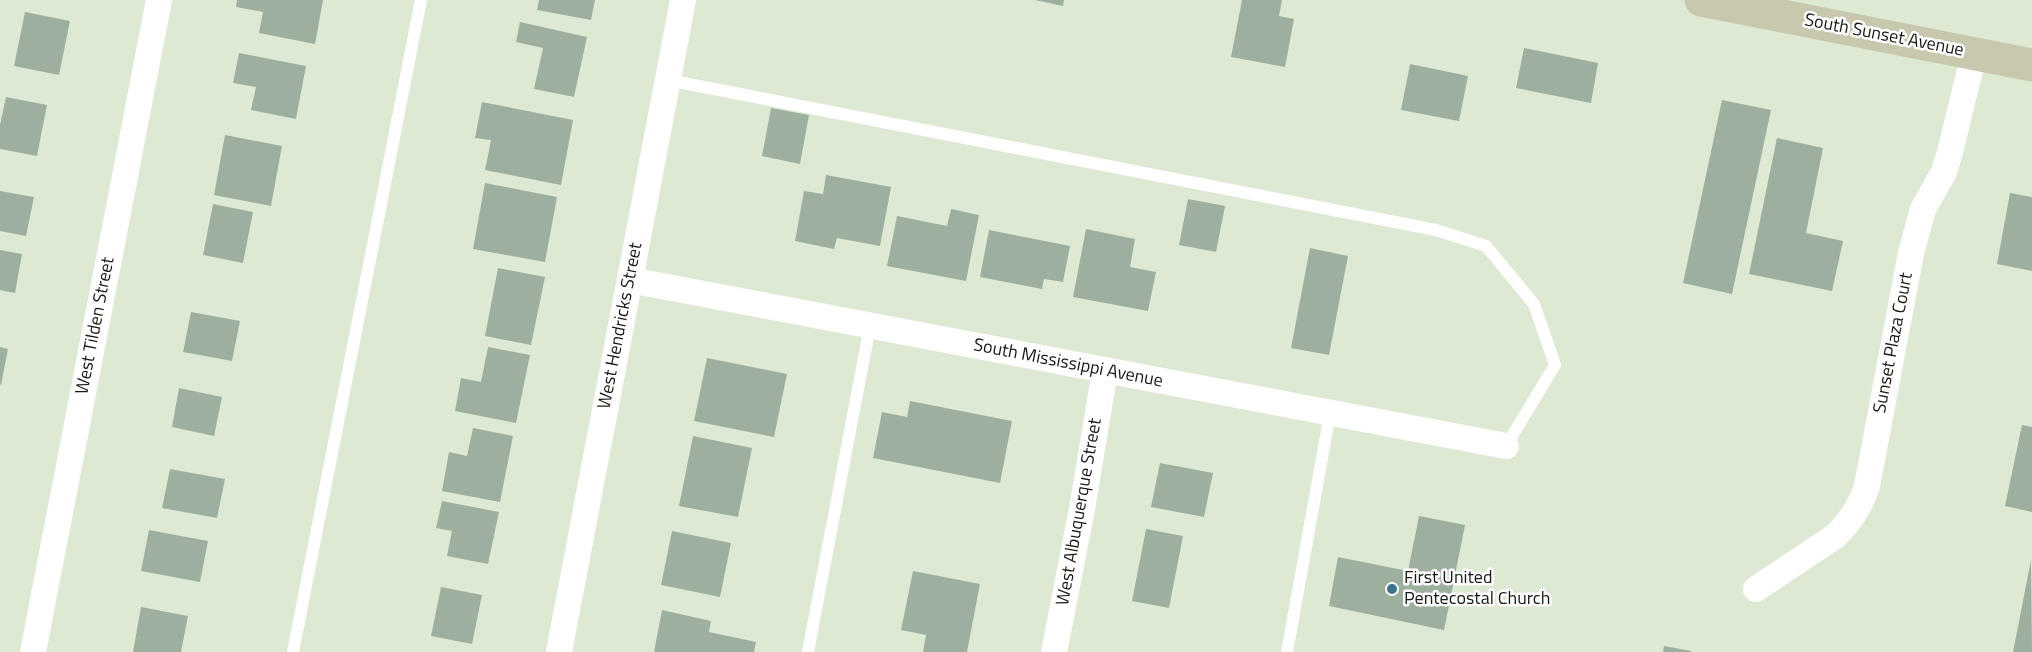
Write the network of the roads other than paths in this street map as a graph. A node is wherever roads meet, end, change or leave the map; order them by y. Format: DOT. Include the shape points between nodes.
graph roads {
  1 [pos="159,0"];
  2 [pos="421,0"];
  3 [pos="683,0"];
  4 [pos="1701,0"];
  5 [pos="1974,54"];
  6 [pos="2032,65"];
  7 [pos="668,80"];
  8 [pos="630,280"];
  9 [pos="870,326"];
  10 [pos="1105,371"];
  11 [pos="1330,414"];
  12 [pos="1506,446"];
  13 [pos="1756,589"];
  14 [pos="33,652"];
  15 [pos="293,652"];
  16 [pos="559,652"];
  17 [pos="808,652"];
  18 [pos="1054,652"];
  19 [pos="1287,652"];
  1 -- 14 [label="street, West Tilden Street"];
  2 -- 15 [label="lane"];
  3 -- 7 [label="street, West Hendricks Street"];
  4 -- 5 [label="main road, South Sunset Avenue"];
  5 -- 6 [label="main road, South Sunset Avenue"];
  5 -- 13 [label="street, Sunset Plaza Court" via="1944,172 1923,209 1911,253 1861,503 1834,537"];
  7 -- 8 [label="street, West Hendricks Street"];
  7 -- 12 [label="lane" via="1436,230 1486,246 1534,304 1555,365"];
  8 -- 9 [label="street, South Mississippi Avenue"];
  8 -- 16 [label="street, West Hendricks Street"];
  9 -- 10 [label="street, South Mississippi Avenue"];
  9 -- 17 [label="lane"];
  10 -- 11 [label="street, South Mississippi Avenue"];
  10 -- 18 [label="street, West Albuquerque Street"];
  11 -- 12 [label="street, South Mississippi Avenue"];
  11 -- 19 [label="lane"];
}
